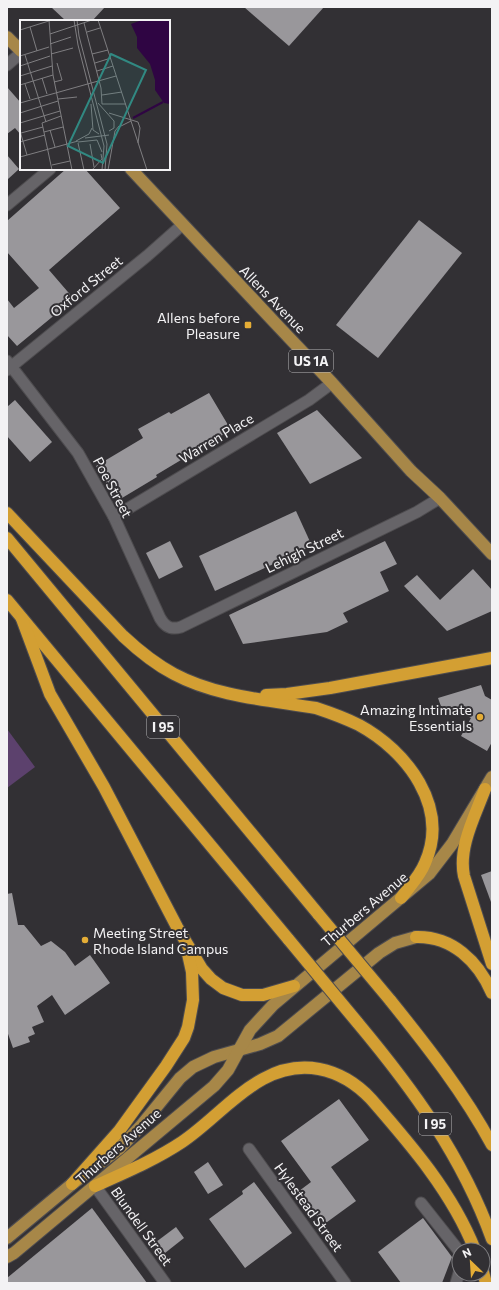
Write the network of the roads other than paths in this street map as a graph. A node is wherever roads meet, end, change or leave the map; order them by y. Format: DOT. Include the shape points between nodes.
graph roads {
  1 [pos="7,37"];
  2 [pos="20,51"];
  3 [pos="20,53"];
  4 [pos="7,65"];
  5 [pos="49,170"];
  6 [pos="132,170"];
  7 [pos="7,205"];
  8 [pos="182,224"];
  9 [pos="9,366"];
  10 [pos="332,383"];
  11 [pos="440,498"];
  12 [pos="7,514"];
  13 [pos="114,517"];
  14 [pos="7,538"];
  15 [pos="492,554"];
  16 [pos="7,600"];
  17 [pos="22,619"];
  18 [pos="181,627"];
  19 [pos="492,658"];
  20 [pos="231,694"];
  21 [pos="492,777"];
  22 [pos="485,789"];
  23 [pos="401,898"];
  24 [pos="177,927"];
  25 [pos="416,937"];
  26 [pos="492,964"];
  27 [pos="294,986"];
  28 [pos="492,993"];
  29 [pos="238,1049"];
  30 [pos="492,1145"];
  31 [pos="249,1149"];
  32 [pos="72,1184"];
  33 [pos="95,1186"];
  34 [pos="421,1203"];
  35 [pos="7,1238"];
  36 [pos="492,1239"];
  37 [pos="452,1242"];
  38 [pos="472,1242"];
  39 [pos="7,1257"];
  40 [pos="166,1283"];
  41 [pos="345,1283"];
  1 -- 2 [label="main road"];
  3 -- 4 [label="street"];
  5 -- 7 [label="street"];
  6 -- 8 [label="main road, Allens Avenue / US 1A"];
  8 -- 9 [label="street, Oxford Street" via="147,256"];
  8 -- 10 [label="main road, Allens Avenue / US 1A"];
  9 -- 13 [label="street, Poe Street" via="78,453"];
  10 -- 11 [label="main road, Allens Avenue / US 1A"];
  10 -- 13 [label="street, Warren Place" via="309,400"];
  11 -- 15 [label="main road, Allens Avenue / US 1A"];
  11 -- 18 [label="street, Lehigh Street" via="417,512"];
  12 -- 20 [label="highway" via="141,652 175,675"];
  13 -- 18 [label="street, Poe Street" via="163,623 173,629"];
  14 -- 30 [label="highway, I 95, bridge" via="423,1041 476,1117"];
  16 -- 17 [label="highway, I 95"];
  17 -- 24 [label="highway" via="50,694 104,787"];
  17 -- 36 [label="highway, I 95, bridge" via="404,1080 439,1130 462,1170"];
  19 -- 20 [label="highway" via="295,693"];
  20 -- 23 [label="highway" via="316,708 335,714 373,734 403,760 424,790 433,831 422,872"];
  21 -- 22 [label="main road, Thurbers Avenue"];
  22 -- 23 [label="main road, Thurbers Avenue" via="437,865"];
  22 -- 26 [label="highway" via="465,846 462,863"];
  23 -- 27 [label="main road, Thurbers Avenue"];
  24 -- 27 [label="highway" via="202,969 216,984 229,991 256,996"];
  24 -- 32 [label="highway" via="190,960 194,986 191,1014 184,1038 119,1131"];
  25 -- 28 [label="highway" via="432,938 456,948 477,969"];
  25 -- 29 [label="main road, Thurbers Avenue" via="395,943 379,953 278,1036 260,1044"];
  27 -- 29 [label="main road, Thurbers Avenue" via="264,1014"];
  29 -- 32 [label="main road, Thurbers Avenue" via="206,1060 186,1072 119,1149"];
  29 -- 33 [label="main road, Thurbers Avenue" via="228,1070 214,1086"];
  31 -- 41 [label="street, Hylestead Street"];
  32 -- 35 [label="main road, Thurbers Avenue"];
  33 -- 38 [label="highway" via="182,1142 246,1090 269,1075 291,1068 315,1068 345,1078 362,1089 442,1187 466,1227"];
  33 -- 39 [label="main road, Thurbers Avenue"];
  33 -- 40 [label="street, Blundell Street"];
  34 -- 37 [label="street"];
}
